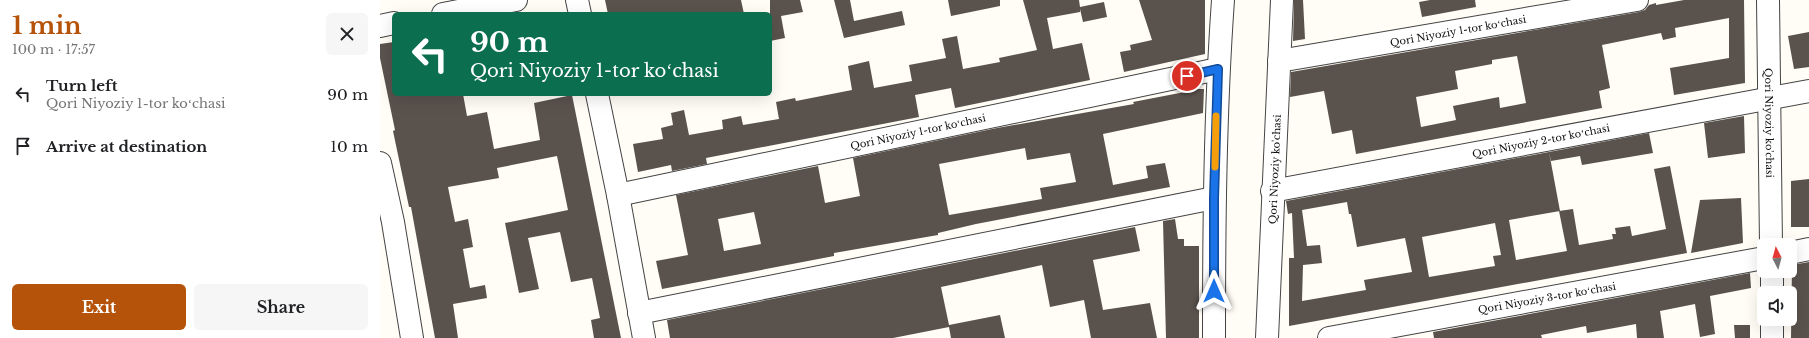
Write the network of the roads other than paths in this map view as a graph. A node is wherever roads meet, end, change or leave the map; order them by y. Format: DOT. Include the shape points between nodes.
graph roads {
  1 [pos="516,0"];
  2 [pos="578,0"];
  3 [pos="1223,0"];
  4 [pos="1282,0"];
  5 [pos="1637,0"];
  6 [pos="1768,0"];
  7 [pos="453,12"];
  8 [pos="580,12"];
  9 [pos="392,23"];
  10 [pos="380,26"];
  11 [pos="1279,61"];
  12 [pos="1218,69"];
  13 [pos="1809,91"];
  14 [pos="597,96"];
  15 [pos="1770,98"];
  16 [pos="380,163"];
  17 [pos="1272,191"];
  18 [pos="618,195"];
  19 [pos="1214,198"];
  20 [pos="386,224"];
  21 [pos="1771,238"];
  22 [pos="1809,249"];
  23 [pos="1797,252"];
  24 [pos="1757,259"];
  25 [pos="639,313"];
  26 [pos="1772,326"];
  27 [pos="412,338"];
  28 [pos="644,338"];
  29 [pos="1214,338"];
  30 [pos="1267,338"];
  31 [pos="1329,338"];
  32 [pos="1772,338"];
  1 -- 7 [label="street"];
  2 -- 8 [label="street"];
  3 -- 12 [label="street"];
  4 -- 11 [label="street, Qori Niyoziy ko'chasi"];
  5 -- 11 [label="street, Qori Niyoziy 1-tor koʻchasi"];
  6 -- 15 [label="street, Qori Niyoziy ko'chasi"];
  9 -- 10 [label="street"];
  11 -- 17 [label="street, Qori Niyoziy ko'chasi"];
  12 -- 18 [label="street, Qori Niyoziy 1-tor koʻchasi"];
  12 -- 19 [label="street"];
  13 -- 15 [label="street, Qori Niyoziy 2-tor koʻchasi"];
  14 -- 18 [label="street"];
  15 -- 17 [label="street, Qori Niyoziy 2-tor koʻchasi"];
  15 -- 21 [label="street, Qori Niyoziy ko'chasi"];
  16 -- 20 [label="street"];
  17 -- 30 [label="street, Qori Niyoziy ko'chasi"];
  18 -- 25 [label="street"];
  19 -- 25 [label="street"];
  19 -- 29 [label="street"];
  20 -- 27 [label="street"];
  22 -- 23 [label="street"];
  24 -- 31 [label="street, Qori Niyoziy 3-tor koʻchasi"];
  25 -- 28 [label="street"];
  26 -- 32 [label="street"];
}
